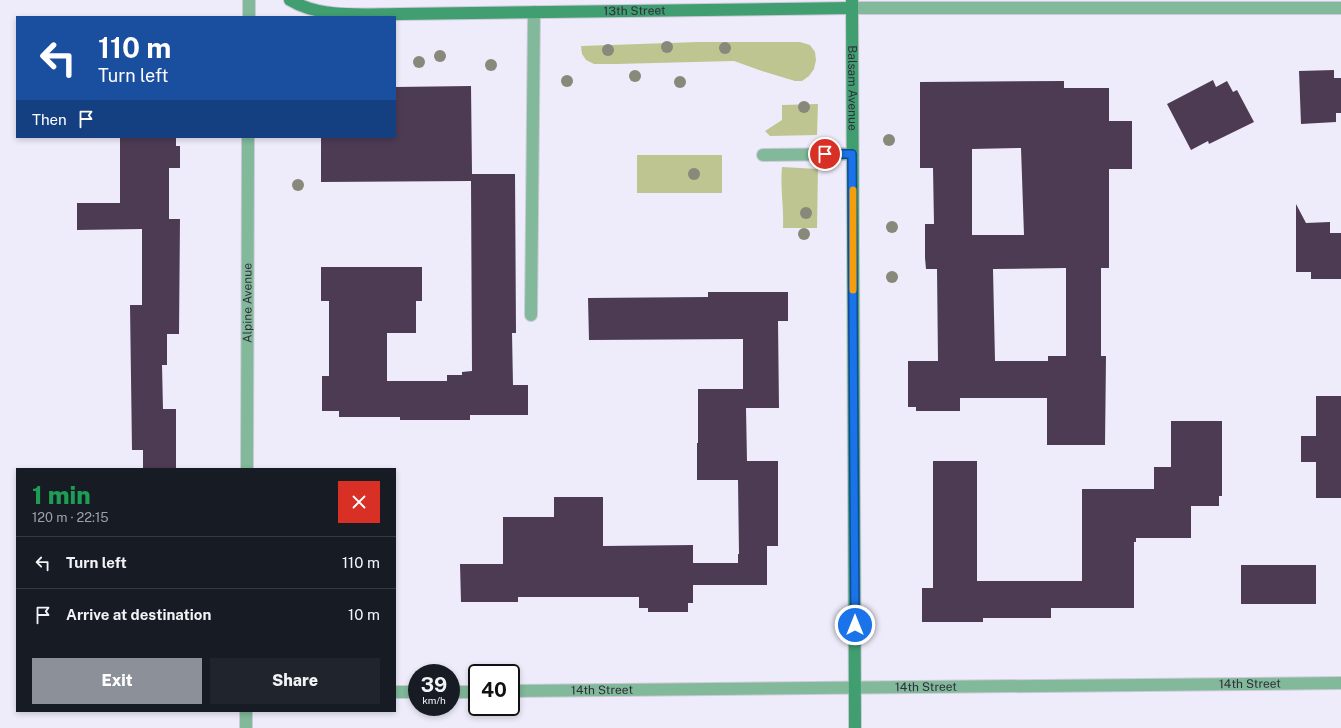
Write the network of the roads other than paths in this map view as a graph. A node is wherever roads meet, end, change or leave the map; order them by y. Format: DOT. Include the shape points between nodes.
graph roads {
  1 [pos="249,0"];
  2 [pos="290,0"];
  3 [pos="852,4"];
  4 [pos="1186,4"];
  5 [pos="1341,8"];
  6 [pos="534,12"];
  7 [pos="249,16"];
  8 [pos="248,138"];
  9 [pos="852,154"];
  10 [pos="763,155"];
  11 [pos="531,315"];
  12 [pos="247,468"];
  13 [pos="1341,683"];
  14 [pos="855,688"];
  15 [pos="520,691"];
  16 [pos="396,692"];
  17 [pos="408,692"];
  18 [pos="246,712"];
  19 [pos="246,728"];
  20 [pos="855,728"];
  1 -- 7 [label="street"];
  2 -- 6 [label="street, 13th Street" via="307,8 346,14"];
  3 -- 4 [label="street, 13th Street"];
  3 -- 6 [label="street, 13th Street"];
  3 -- 9 [label="street, Balsam Avenue"];
  4 -- 5 [label="street, 13th Street"];
  6 -- 11 [label="street"];
  8 -- 12 [label="street, Alpine Avenue"];
  9 -- 10 [label="street"];
  9 -- 14 [label="street, Balsam Avenue"];
  13 -- 14 [label="street, 14th Street"];
  14 -- 15 [label="street, 14th Street"];
  14 -- 20 [label="street, Balsam Avenue"];
  16 -- 17 [label="street"];
  18 -- 19 [label="street"];
}
